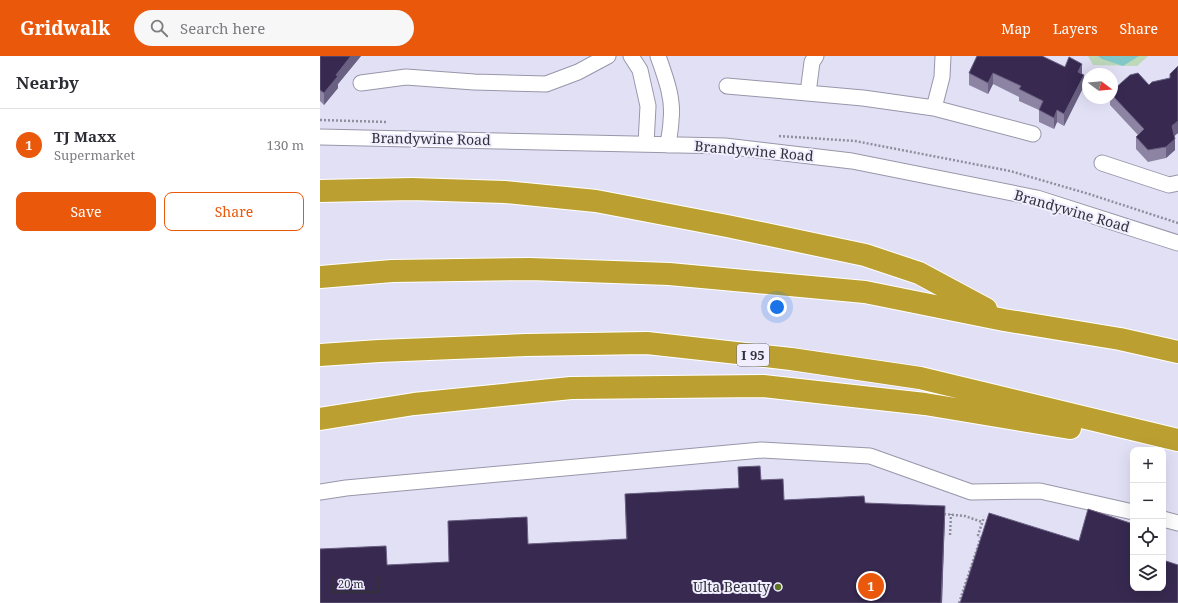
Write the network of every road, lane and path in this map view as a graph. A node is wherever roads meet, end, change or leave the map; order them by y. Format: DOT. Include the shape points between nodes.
graph roads {
  1 [pos="608,56"];
  2 [pos="631,56"];
  3 [pos="658,56"];
  4 [pos="816,56"];
  5 [pos="943,56"];
  6 [pos="361,83"];
  7 [pos="727,86"];
  8 [pos="808,94"];
  9 [pos="934,108"];
  10 [pos="1033,134"];
  11 [pos="320,137"];
  12 [pos="646,144"];
  13 [pos="668,144"];
  14 [pos="1102,163"];
  15 [pos="1178,183"];
  16 [pos="320,191"];
  17 [pos="1178,243"];
  18 [pos="320,276"];
  19 [pos="1004,320"];
  20 [pos="1178,352"];
  21 [pos="320,355"];
  22 [pos="320,419"];
  23 [pos="1178,440"];
  24 [pos="1178,446"];
  25 [pos="320,492"];
  26 [pos="1130,511"];
  27 [pos="937,513"];
  28 [pos="951,514"];
  29 [pos="984,518"];
  30 [pos="1166,520"];
  31 [pos="982,522"];
  32 [pos="1178,523"];
  33 [pos="950,535"];
  34 [pos="959,603"];
  1 -- 6 [label="street" via="578,72 546,84 406,77"];
  2 -- 12 [label="street" via="640,70 648,106"];
  3 -- 13 [label="street" via="671,102 672,119"];
  4 -- 8 [label="street" via="812,62"];
  5 -- 9 [label="street" via="942,77"];
  7 -- 8 [label="street"];
  8 -- 9 [label="street" via="863,98"];
  9 -- 10 [label="street"];
  11 -- 12 [label="street, Brandywine Road"];
  12 -- 13 [label="street, Brandywine Road"];
  13 -- 17 [label="street, Brandywine Road" via="725,146 852,161 1037,198"];
  14 -- 15 [label="street" via="1169,185"];
  16 -- 19 [label="highway" via="412,189 505,192 596,201 864,255 918,273"];
  18 -- 19 [label="highway" via="392,271 530,269 670,274 865,292"];
  19 -- 20 [label="highway" via="1120,339"];
  21 -- 23 [label="highway, I 95" via="379,350 647,343 791,359 920,378"];
  22 -- 24 [label="highway" via="414,404 571,388 762,386 925,404"];
  25 -- 26 [label="street" via="761,450 870,456 971,492 1040,491"];
  27 -- 28 [label="path"];
  28 -- 31 [label="path"];
  28 -- 33 [label="path"];
  29 -- 31 [label="path"];
  30 -- 32 [label="street"];
  31 -- 34 [label="path" via="978,535 981,537"];
}
